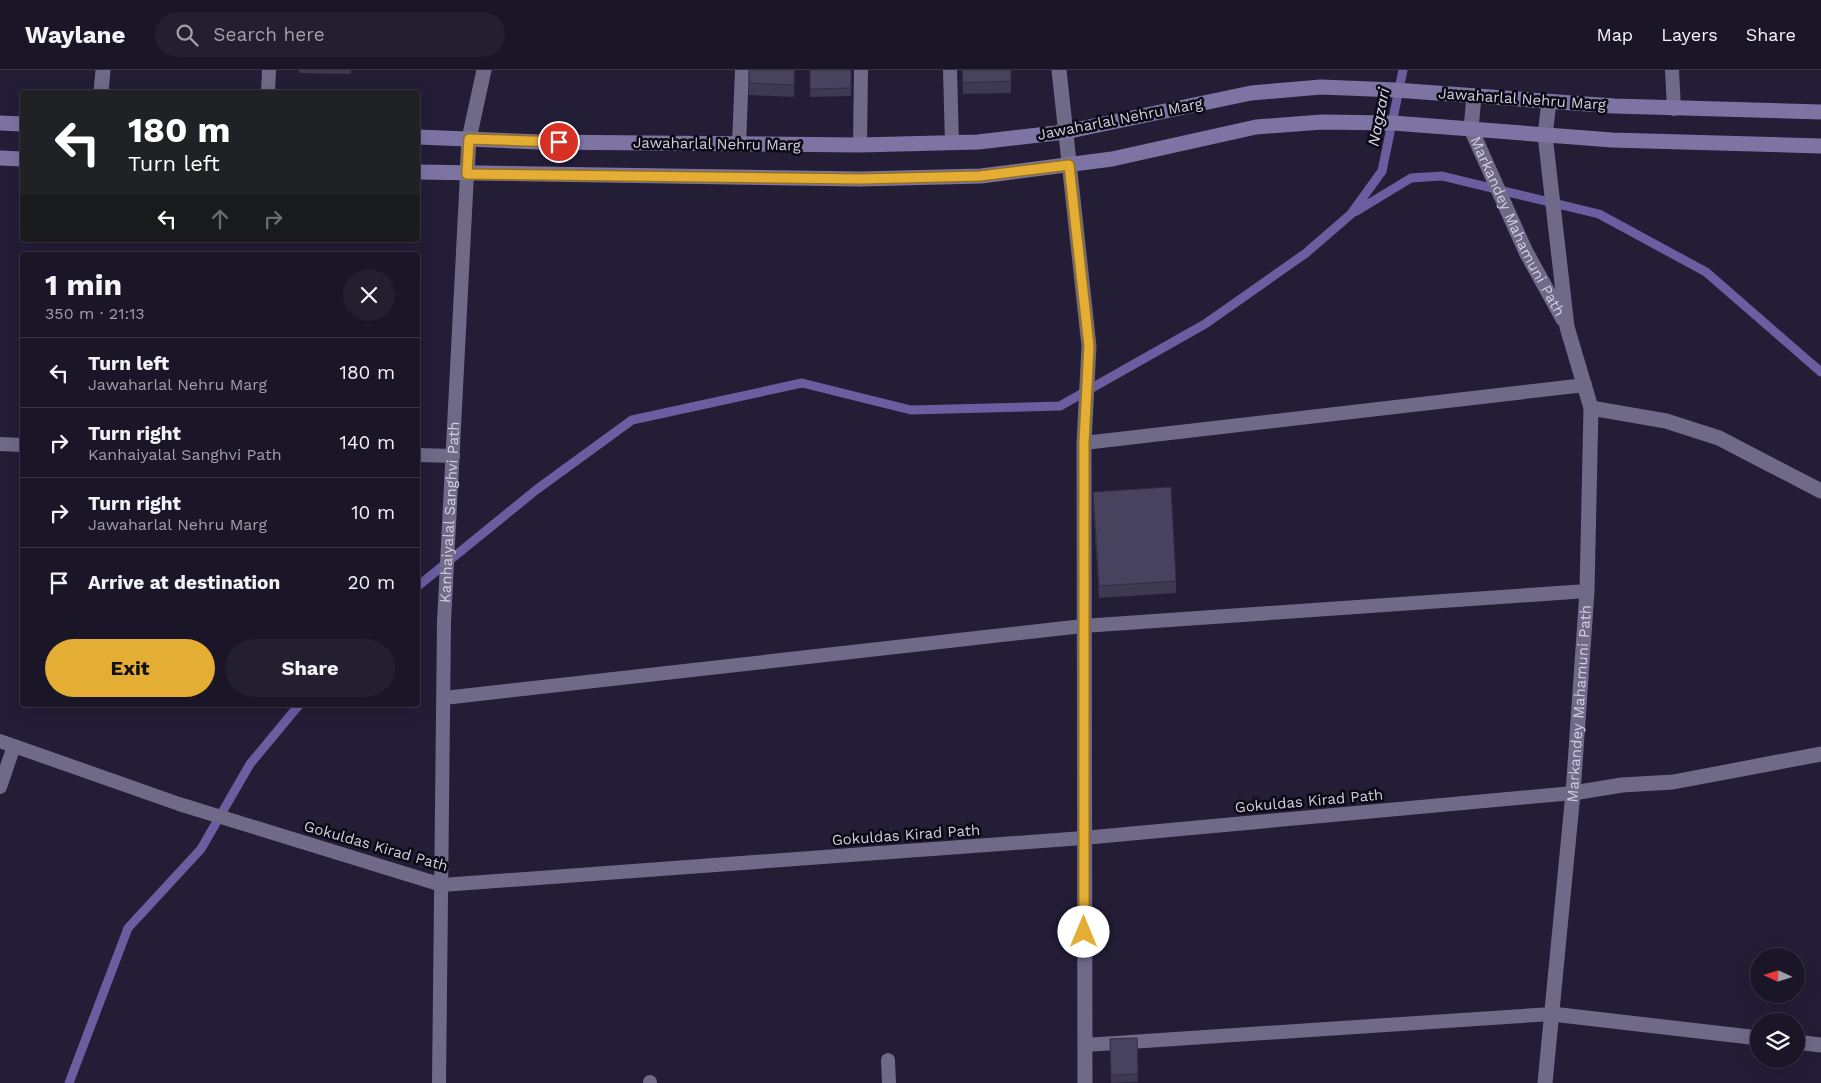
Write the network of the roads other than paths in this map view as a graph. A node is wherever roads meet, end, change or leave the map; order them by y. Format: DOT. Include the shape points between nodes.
graph roads {
  1 [pos="103,70"];
  2 [pos="269,70"];
  3 [pos="484,70"];
  4 [pos="742,70"];
  5 [pos="861,70"];
  6 [pos="950,70"];
  7 [pos="1059,70"];
  8 [pos="1672,70"];
  9 [pos="101,90"];
  10 [pos="268,90"];
  11 [pos="1474,96"];
  12 [pos="1549,102"];
  13 [pos="1674,108"];
  14 [pos="1821,112"];
  15 [pos="0,123"];
  16 [pos="20,124"];
  17 [pos="1471,129"];
  18 [pos="1065,132"];
  19 [pos="1545,135"];
  20 [pos="420,137"];
  21 [pos="469,139"];
  22 [pos="952,143"];
  23 [pos="739,144"];
  24 [pos="860,145"];
  25 [pos="1821,146"];
  26 [pos="0,158"];
  27 [pos="20,159"];
  28 [pos="1069,165"];
  29 [pos="420,172"];
  30 [pos="467,174"];
  31 [pos="1567,327"];
  32 [pos="1585,385"];
  33 [pos="1591,408"];
  34 [pos="1084,443"];
  35 [pos="0,444"];
  36 [pos="20,445"];
  37 [pos="420,455"];
  38 [pos="453,456"];
  39 [pos="1821,491"];
  40 [pos="1587,591"];
  41 [pos="1084,626"];
  42 [pos="444,698"];
  43 [pos="0,741"];
  44 [pos="14,746"];
  45 [pos="1821,754"];
  46 [pos="0,787"];
  47 [pos="1574,792"];
  48 [pos="1083,838"];
  49 [pos="442,885"];
  50 [pos="1552,1014"];
  51 [pos="1750,1037"];
  52 [pos="1805,1043"];
  53 [pos="1085,1045"];
  54 [pos="1821,1045"];
  55 [pos="888,1060"];
  56 [pos="439,1083"];
  57 [pos="889,1083"];
  58 [pos="1085,1083"];
  59 [pos="1545,1083"];
  1 -- 9 [label="street"];
  2 -- 10 [label="lane"];
  3 -- 21 [label="street, Kanhaiyalal Sanghvi Path"];
  4 -- 23 [label="lane"];
  5 -- 24 [label="lane"];
  6 -- 22 [label="lane"];
  7 -- 18 [label="street"];
  8 -- 13 [label="lane"];
  11 -- 12 [label="main road, Jawaharlal Nehru Marg"];
  11 -- 17 [label="street, Markandey Mahamuni Path"];
  11 -- 18 [label="main road, Jawaharlal Nehru Marg" via="1334,88 1250,93"];
  12 -- 13 [label="main road, Jawaharlal Nehru Marg"];
  12 -- 19 [label="street, Markandey Mahamuni Path"];
  13 -- 14 [label="main road, Jawaharlal Nehru Marg"];
  15 -- 16 [label="main road"];
  17 -- 19 [label="main road"];
  17 -- 28 [label="main road" via="1334,122 1256,128"];
  17 -- 31 [label="street, Markandey Mahamuni Path" via="1526,252"];
  18 -- 22 [label="main road, Jawaharlal Nehru Marg"];
  18 -- 28 [label="street"];
  19 -- 25 [label="main road"];
  19 -- 31 [label="street, Markandey Mahamuni Path"];
  20 -- 21 [label="main road, Jawaharlal Nehru Marg"];
  21 -- 23 [label="main road, Jawaharlal Nehru Marg"];
  21 -- 30 [label="street, Kanhaiyalal Sanghvi Path"];
  22 -- 24 [label="main road, Jawaharlal Nehru Marg"];
  23 -- 24 [label="main road, Jawaharlal Nehru Marg"];
  26 -- 27 [label="main road"];
  28 -- 30 [label="main road" via="980,176 860,179"];
  28 -- 34 [label="street" via="1089,346"];
  29 -- 30 [label="main road"];
  30 -- 38 [label="lane, Kanhaiyalal Sanghvi Path"];
  31 -- 32 [label="street, Markandey Mahamuni Path"];
  32 -- 33 [label="street, Markandey Mahamuni Path"];
  32 -- 34 [label="lane"];
  33 -- 39 [label="street" via="1666,421 1719,438"];
  33 -- 40 [label="street, Markandey Mahamuni Path"];
  34 -- 41 [label="street"];
  35 -- 36 [label="lane"];
  37 -- 38 [label="lane"];
  38 -- 42 [label="lane, Kanhaiyalal Sanghvi Path" via="444,622"];
  40 -- 41 [label="lane"];
  40 -- 47 [label="street, Markandey Mahamuni Path"];
  41 -- 42 [label="lane"];
  41 -- 48 [label="street"];
  42 -- 49 [label="lane, Kanhaiyalal Sanghvi Path"];
  43 -- 44 [label="lane, Gokuldas Kirad Path"];
  44 -- 46 [label="lane"];
  44 -- 49 [label="lane, Gokuldas Kirad Path" via="179,804"];
  45 -- 47 [label="street" via="1673,782"];
  47 -- 48 [label="lane, Gokuldas Kirad Path"];
  47 -- 50 [label="street, Markandey Mahamuni Path"];
  48 -- 49 [label="lane, Gokuldas Kirad Path"];
  48 -- 53 [label="street"];
  49 -- 56 [label="lane, Kanhaiyalal Sanghvi Path"];
  50 -- 51 [label="street"];
  50 -- 53 [label="lane"];
  50 -- 59 [label="street, Markandey Mahamuni Path"];
  52 -- 54 [label="street"];
  53 -- 58 [label="street"];
  55 -- 57 [label="lane"];
}
